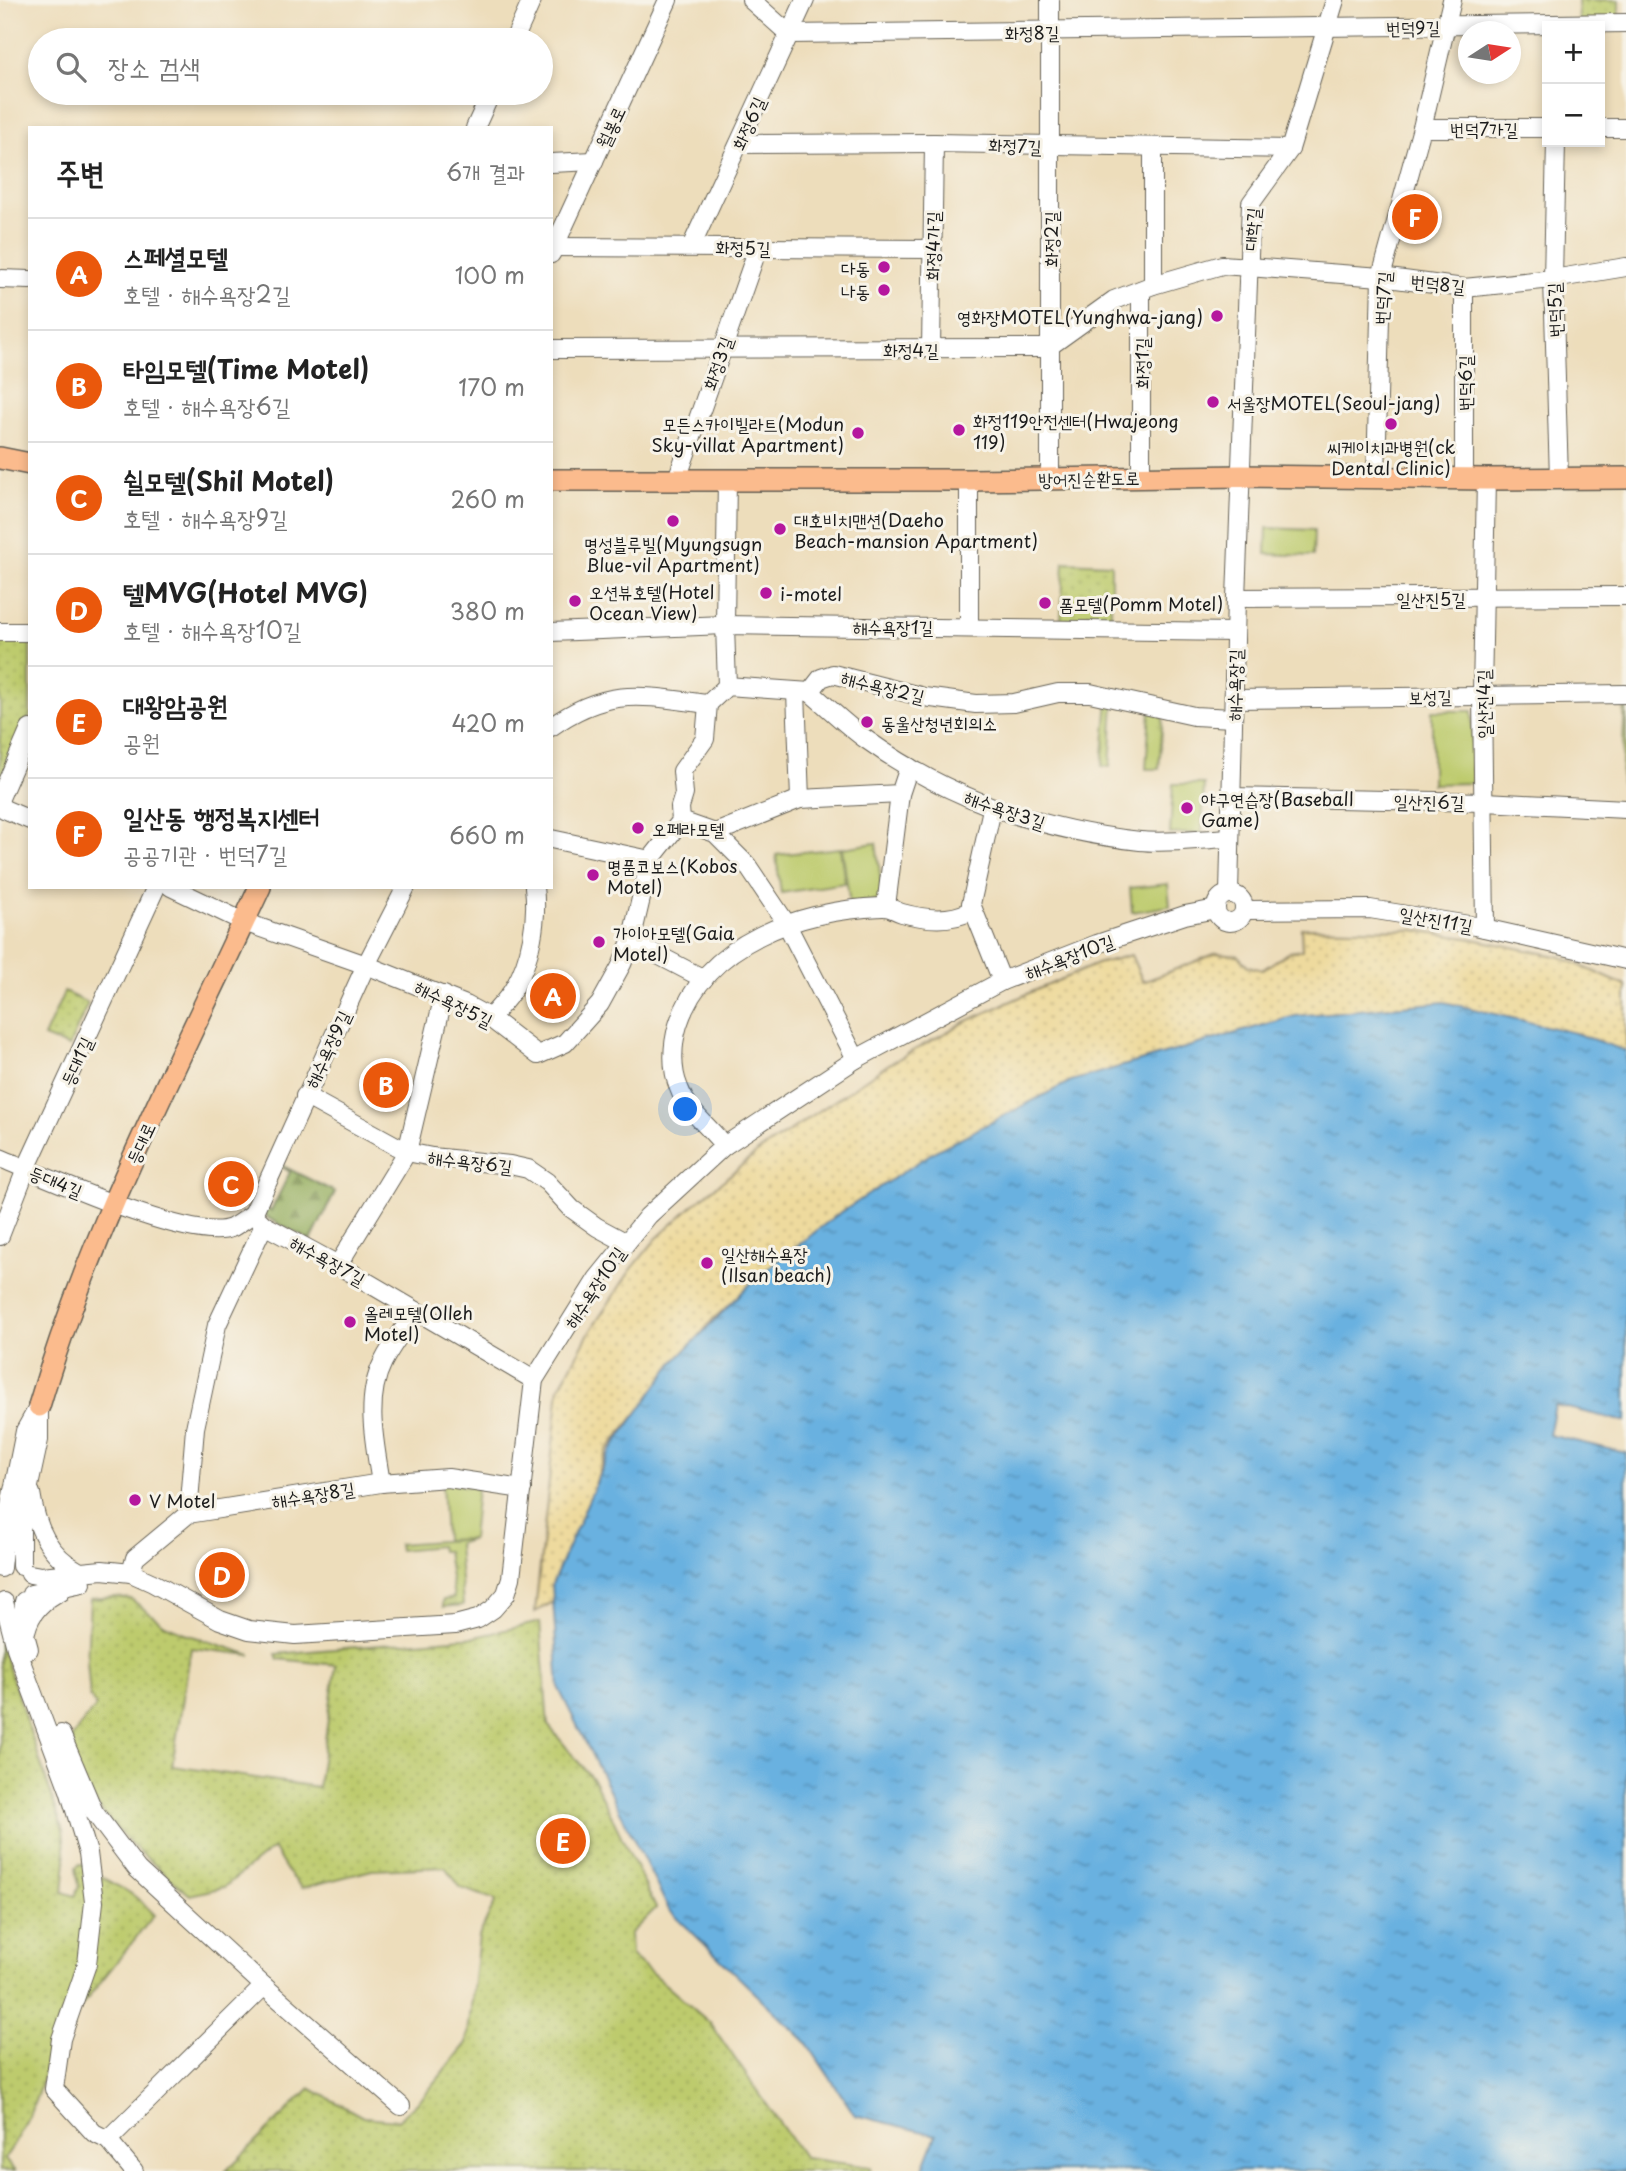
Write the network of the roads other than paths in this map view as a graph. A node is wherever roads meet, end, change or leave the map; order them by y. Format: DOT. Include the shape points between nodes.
graph roads {
  1 [pos="531,0"];
  2 [pos="668,0"];
  3 [pos="751,0"];
  4 [pos="805,0"];
  5 [pos="1049,0"];
  6 [pos="1335,0"];
  7 [pos="1452,0"];
  8 [pos="1626,23"];
  9 [pos="1446,26"];
  10 [pos="519,28"];
  11 [pos="1326,28"];
  12 [pos="1049,32"];
  13 [pos="789,34"];
  14 [pos="486,105"];
  15 [pos="476,126"];
  16 [pos="1422,128"];
  17 [pos="1542,128"];
  18 [pos="1605,128"];
  19 [pos="1626,128"];
  20 [pos="934,143"];
  21 [pos="739,144"];
  22 [pos="1050,146"];
  23 [pos="1556,147"];
  24 [pos="1153,148"];
  25 [pos="1290,149"];
  26 [pos="594,161"];
  27 [pos="553,163"];
  28 [pos="691,247"];
  29 [pos="758,247"];
  30 [pos="932,249"];
  31 [pos="553,251"];
  32 [pos="1249,267"];
  33 [pos="1626,267"];
  34 [pos="1381,277"];
  35 [pos="0,279"];
  36 [pos="1553,279"];
  37 [pos="28,280"];
  38 [pos="1147,288"];
  39 [pos="1464,288"];
  40 [pos="1051,346"];
  41 [pos="553,349"];
  42 [pos="930,349"];
  43 [pos="722,350"];
  44 [pos="1241,476"];
  45 [pos="1141,478"];
  46 [pos="1376,478"];
  47 [pos="1559,478"];
  48 [pos="1626,478"];
  49 [pos="677,479"];
  50 [pos="727,479"];
  51 [pos="1050,479"];
  52 [pos="1464,479"];
  53 [pos="553,480"];
  54 [pos="969,480"];
  55 [pos="1486,480"];
  56 [pos="1626,596"];
  57 [pos="1482,597"];
  58 [pos="1236,598"];
  59 [pos="725,625"];
  60 [pos="969,626"];
  61 [pos="0,632"];
  62 [pos="28,632"];
  63 [pos="553,632"];
  64 [pos="1235,632"];
  65 [pos="727,686"];
  66 [pos="803,692"];
  67 [pos="1626,694"];
  68 [pos="1482,695"];
  69 [pos="1234,699"];
  70 [pos="708,704"];
  71 [pos="1234,718"];
  72 [pos="553,726"];
  73 [pos="28,736"];
  74 [pos="909,767"];
  75 [pos="900,794"];
  76 [pos="1231,797"];
  77 [pos="0,798"];
  78 [pos="800,799"];
  79 [pos="1485,802"];
  80 [pos="0,804"];
  81 [pos="992,809"];
  82 [pos="1626,809"];
  83 [pos="28,819"];
  84 [pos="681,821"];
  85 [pos="715,833"];
  86 [pos="1230,838"];
  87 [pos="553,839"];
  88 [pos="650,860"];
  89 [pos="155,889"];
  90 [pos="175,889"];
  91 [pos="259,889"];
  92 [pos="405,889"];
  93 [pos="534,889"];
  94 [pos="1229,894"];
  95 [pos="971,904"];
  96 [pos="886,906"];
  97 [pos="1216,909"];
  98 [pos="1244,909"];
  99 [pos="244,922"];
  100 [pos="786,923"];
  101 [pos="1485,928"];
  102 [pos="631,941"];
  103 [pos="1626,960"];
  104 [pos="366,965"];
  105 [pos="704,979"];
  106 [pos="1002,981"];
  107 [pos="444,995"];
  108 [pos="490,1018"];
  109 [pos="856,1059"];
  110 [pos="305,1096"];
  111 [pos="724,1146"];
  112 [pos="407,1152"];
  113 [pos="0,1158"];
  114 [pos="26,1168"];
  115 [pos="112,1203"];
  116 [pos="259,1219"];
  117 [pos="0,1236"];
  118 [pos="625,1242"];
  119 [pos="338,1265"];
  120 [pos="416,1311"];
  121 [pos="534,1380"];
  122 [pos="38,1406"];
  123 [pos="382,1483"];
  124 [pos="29,1484"];
  125 [pos="522,1489"];
  126 [pos="188,1514"];
  127 [pos="3,1535"];
  128 [pos="1,1569"];
  129 [pos="26,1570"];
  130 [pos="123,1573"];
  131 [pos="77,1578"];
  132 [pos="28,1598"];
  133 [pos="2,1601"];
  134 [pos="25,1638"];
  135 [pos="264,1986"];
  136 [pos="401,2106"];
  137 [pos="107,2140"];
  138 [pos="134,2171"];
  1 -- 10 [label="street"];
  2 -- 26 [label="street, 월봉로"];
  3 -- 13 [label="street"];
  4 -- 13 [label="street, 화정6길"];
  5 -- 12 [label="street, 화정2길"];
  6 -- 11 [label="street, 대학길"];
  7 -- 9 [label="street, 번덕7길"];
  8 -- 9 [label="street, 번덕9길"];
  9 -- 11 [label="street, 번덕9길"];
  9 -- 16 [label="street, 번덕7길"];
  11 -- 12 [label="street, 화정8길"];
  11 -- 25 [label="street, 대학길"];
  12 -- 13 [label="street, 화정8길"];
  12 -- 22 [label="street, 화정2길"];
  13 -- 21 [label="street, 화정6길"];
  14 -- 15 [label="street"];
  16 -- 17 [label="street, 번덕7가길"];
  16 -- 34 [label="street, 번덕7길"];
  18 -- 19 [label="street"];
  20 -- 21 [label="street, 화정7길"];
  20 -- 22 [label="street, 화정7길"];
  20 -- 30 [label="street, 화정4가길"];
  21 -- 28 [label="street, 화정6길"];
  22 -- 24 [label="street, 화정7길"];
  22 -- 40 [label="street, 화정2길"];
  23 -- 36 [label="street, 번덕5길"];
  24 -- 25 [label="street, 화정7길"];
  24 -- 38 [label="street, 화정1길"];
  25 -- 32 [label="street, 대학길" via="1251,203"];
  26 -- 27 [label="street"];
  26 -- 31 [label="street, 월봉로"];
  28 -- 29 [label="street, 화정5길"];
  28 -- 31 [label="street, 화정5길"];
  29 -- 30 [label="street, 화정5길"];
  29 -- 43 [label="street, 화정3길"];
  30 -- 42 [label="street, 화정4가길"];
  32 -- 34 [label="street, 번덕8길"];
  32 -- 38 [label="street" via="1222,265"];
  32 -- 44 [label="street, 대학길"];
  33 -- 36 [label="street, 번덕8길"];
  34 -- 39 [label="street, 번덕8길"];
  34 -- 46 [label="street, 번덕7길"];
  35 -- 37 [label="street"];
  36 -- 39 [label="street, 번덕8길"];
  36 -- 47 [label="street, 번덕5길"];
  38 -- 40 [label="street" via="1114,300"];
  38 -- 45 [label="street, 화정1길"];
  39 -- 52 [label="street, 번덕6길"];
  40 -- 42 [label="street, 화정4길"];
  40 -- 51 [label="street, 화정2길"];
  41 -- 43 [label="street, 화정4길"];
  42 -- 43 [label="street, 화정4길"];
  43 -- 49 [label="street, 화정3길"];
  44 -- 45 [label="main road, 방어진순환도로"];
  44 -- 46 [label="main road, 방어진순환도로"];
  44 -- 58 [label="street, 해수욕장길"];
  45 -- 51 [label="main road, 방어진순환도로"];
  46 -- 52 [label="main road, 방어진순환도로"];
  47 -- 48 [label="main road, 방어진순환도로"];
  47 -- 55 [label="main road, 방어진순환도로"];
  49 -- 50 [label="main road, 방어진순환도로"];
  49 -- 53 [label="main road, 방어진순환도로"];
  50 -- 54 [label="main road, 방어진순환도로"];
  50 -- 59 [label="street"];
  51 -- 54 [label="main road, 방어진순환도로"];
  52 -- 55 [label="main road, 방어진순환도로"];
  54 -- 60 [label="street"];
  55 -- 57 [label="street, 일산진4길"];
  56 -- 57 [label="street, 일산진5길"];
  57 -- 58 [label="street, 일산진5길"];
  57 -- 68 [label="street, 일산진4길"];
  58 -- 64 [label="street, 해수욕장길"];
  59 -- 60 [label="street, 해수욕장1길"];
  59 -- 63 [label="street, 해수욕장1길"];
  59 -- 65 [label="street"];
  60 -- 64 [label="street, 해수욕장1길"];
  61 -- 62 [label="street"];
  64 -- 69 [label="street, 해수욕장길"];
  65 -- 66 [label="street"];
  65 -- 70 [label="street"];
  66 -- 71 [label="street, 해수욕장2길" via="833,674 924,697 976,704 1090,693 1194,716"];
  66 -- 74 [label="street, 해수욕장3길"];
  66 -- 78 [label="street"];
  67 -- 68 [label="street, 보성길"];
  68 -- 69 [label="street, 보성길"];
  68 -- 79 [label="street, 일산진4길"];
  69 -- 71 [label="street, 해수욕장길"];
  70 -- 72 [label="street" via="622,696 576,709"];
  70 -- 84 [label="street" via="705,739 682,772"];
  71 -- 76 [label="street, 해수욕장길"];
  73 -- 77 [label="street"];
  74 -- 75 [label="street"];
  74 -- 81 [label="street, 해수욕장3길"];
  75 -- 78 [label="street"];
  75 -- 96 [label="street"];
  76 -- 79 [label="street, 일산진6길"];
  76 -- 86 [label="street, 해수욕장길"];
  78 -- 85 [label="street"];
  79 -- 82 [label="street, 일산진6길"];
  79 -- 101 [label="street, 일산진4길"];
  80 -- 83 [label="street"];
  81 -- 86 [label="street, 해수욕장3길" via="1062,828 1142,841"];
  81 -- 95 [label="street"];
  84 -- 85 [label="street"];
  84 -- 88 [label="street, 해수욕장5길"];
  85 -- 100 [label="street" via="747,865"];
  86 -- 94 [label="street, 해수욕장길"];
  87 -- 88 [label="street"];
  88 -- 102 [label="street, 해수욕장5길"];
  89 -- 114 [label="street, 등대1길"];
  90 -- 99 [label="street, 해수욕장5길"];
  91 -- 99 [label="main road, 등대로"];
  92 -- 104 [label="street, 해수욕장9길"];
  93 -- 108 [label="street" via="534,917 524,967 514,989"];
  94 -- 97 [label="street" via="1221,897"];
  94 -- 98 [label="street" via="1238,897"];
  95 -- 96 [label="street" via="970,911 946,919 900,913"];
  95 -- 106 [label="street"];
  96 -- 100 [label="street"];
  97 -- 98 [label="street" via="1219,917 1231,922 1240,918"];
  97 -- 106 [label="street, 해수욕장10길" via="1097,944"];
  98 -- 101 [label="street, 일산진11길" via="1370,909"];
  99 -- 104 [label="street, 해수욕장5길"];
  99 -- 115 [label="main road, 등대로"];
  100 -- 105 [label="street" via="745,943"];
  100 -- 109 [label="street"];
  101 -- 103 [label="street, 일산진11길"];
  102 -- 105 [label="street"];
  102 -- 108 [label="street, 해수욕장5길" via="600,1004 565,1043 538,1055"];
  104 -- 107 [label="street, 해수욕장5길"];
  104 -- 110 [label="street, 해수욕장9길"];
  105 -- 111 [label="street" via="683,1012 675,1037 674,1063 687,1105"];
  106 -- 109 [label="street, 해수욕장10길"];
  107 -- 108 [label="street, 해수욕장5길"];
  107 -- 112 [label="street"];
  109 -- 111 [label="street, 해수욕장10길"];
  110 -- 112 [label="street, 해수욕장6길"];
  110 -- 116 [label="street, 해수욕장9길"];
  111 -- 118 [label="street, 해수욕장10길"];
  112 -- 118 [label="street, 해수욕장6길" via="528,1169 572,1209"];
  112 -- 119 [label="street"];
  113 -- 114 [label="street, 등대4길"];
  114 -- 115 [label="street, 등대4길"];
  114 -- 117 [label="street, 등대1길"];
  115 -- 116 [label="street" via="169,1224 209,1231"];
  115 -- 122 [label="main road, 등대로"];
  116 -- 119 [label="street, 해수욕장7길"];
  116 -- 126 [label="street, 해수욕장9길" via="218,1325 195,1428"];
  118 -- 121 [label="street, 해수욕장10길"];
  119 -- 120 [label="street, 해수욕장7길"];
  120 -- 121 [label="street, 해수욕장7길"];
  120 -- 123 [label="street" via="382,1364 373,1395 372,1424"];
  121 -- 125 [label="street, 해수욕장10길"];
  122 -- 124 [label="street" via="39,1440"];
  122 -- 127 [label="street" via="25,1431"];
  123 -- 125 [label="street, 해수욕장8길" via="448,1478"];
  123 -- 126 [label="street, 해수욕장8길"];
  124 -- 129 [label="street" via="21,1522"];
  124 -- 131 [label="street" via="43,1535"];
  125 -- 130 [label="street, 해수욕장10길" via="506,1594 478,1619 455,1625 295,1635 248,1630"];
  126 -- 130 [label="street"];
  127 -- 128 [label="street"];
  128 -- 129 [label="street" via="9,1564"];
  129 -- 131 [label="street" via="41,1576"];
  129 -- 132 [label="street" via="33,1586"];
  130 -- 131 [label="street" via="102,1570"];
  131 -- 132 [label="street"];
  131 -- 134 [label="street" via="34,1611"];
  132 -- 133 [label="street" via="13,1605"];
  132 -- 134 [label="street" via="22,1619"];
  133 -- 137 [label="street" via="69,1790 88,1853 92,1889 88,1964 61,2039 54,2089 94,2133"];
  134 -- 135 [label="street" via="94,1812 137,1869"];
  135 -- 136 [label="street"];
  135 -- 137 [label="street"];
  137 -- 138 [label="street"];
}
